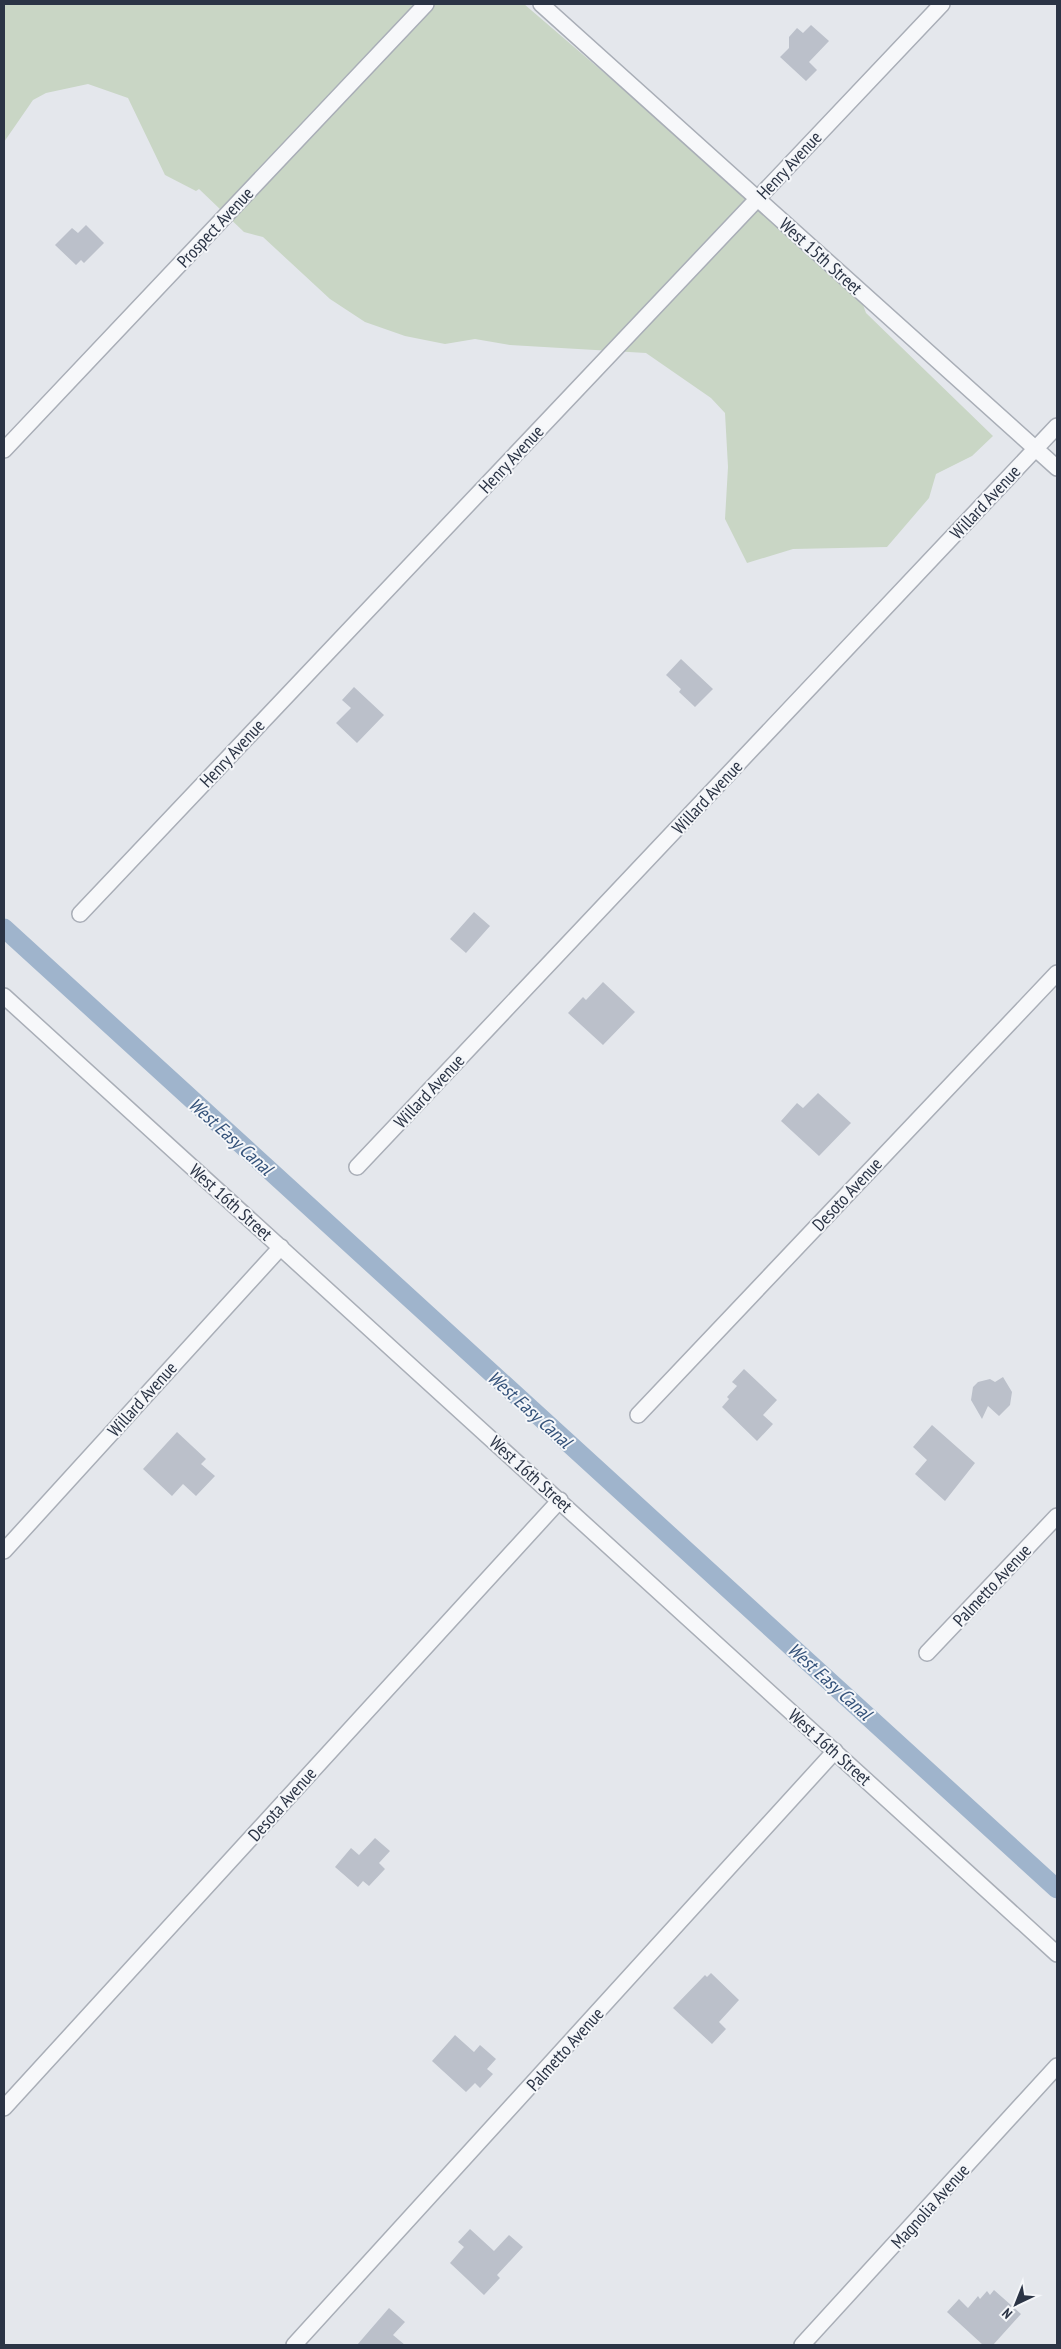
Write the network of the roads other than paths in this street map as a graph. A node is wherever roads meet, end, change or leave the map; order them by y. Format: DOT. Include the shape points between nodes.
graph roads {
  1 [pos="426,4"];
  2 [pos="541,4"];
  3 [pos="942,4"];
  4 [pos="757,199"];
  5 [pos="1057,426"];
  6 [pos="1036,449"];
  7 [pos="4,450"];
  8 [pos="1057,468"];
  9 [pos="80,914"];
  10 [pos="1057,973"];
  11 [pos="4,997"];
  12 [pos="357,1167"];
  13 [pos="281,1247"];
  14 [pos="638,1415"];
  15 [pos="560,1500"];
  16 [pos="1057,1516"];
  17 [pos="4,1551"];
  18 [pos="927,1653"];
  19 [pos="835,1751"];
  20 [pos="1057,1954"];
  21 [pos="1057,2066"];
  22 [pos="4,2108"];
  23 [pos="294,2345"];
  24 [pos="802,2345"];
  1 -- 7 [label="street, Prospect Avenue"];
  2 -- 4 [label="street, West 15th Street"];
  3 -- 4 [label="street, Henry Avenue"];
  4 -- 6 [label="street, West 15th Street"];
  4 -- 9 [label="street, Henry Avenue"];
  5 -- 6 [label="street, Willard Avenue"];
  6 -- 8 [label="street, West 15th Street"];
  6 -- 12 [label="street, Willard Avenue"];
  10 -- 14 [label="street, Desoto Avenue"];
  11 -- 13 [label="street, West 16th Street"];
  13 -- 15 [label="street, West 16th Street"];
  13 -- 17 [label="street, Willard Avenue"];
  15 -- 19 [label="street, West 16th Street"];
  15 -- 22 [label="street, Desota Avenue"];
  16 -- 18 [label="street, Palmetto Avenue"];
  19 -- 20 [label="street, West 16th Street"];
  19 -- 23 [label="street, Palmetto Avenue"];
  21 -- 24 [label="street, Magnolia Avenue"];
}
